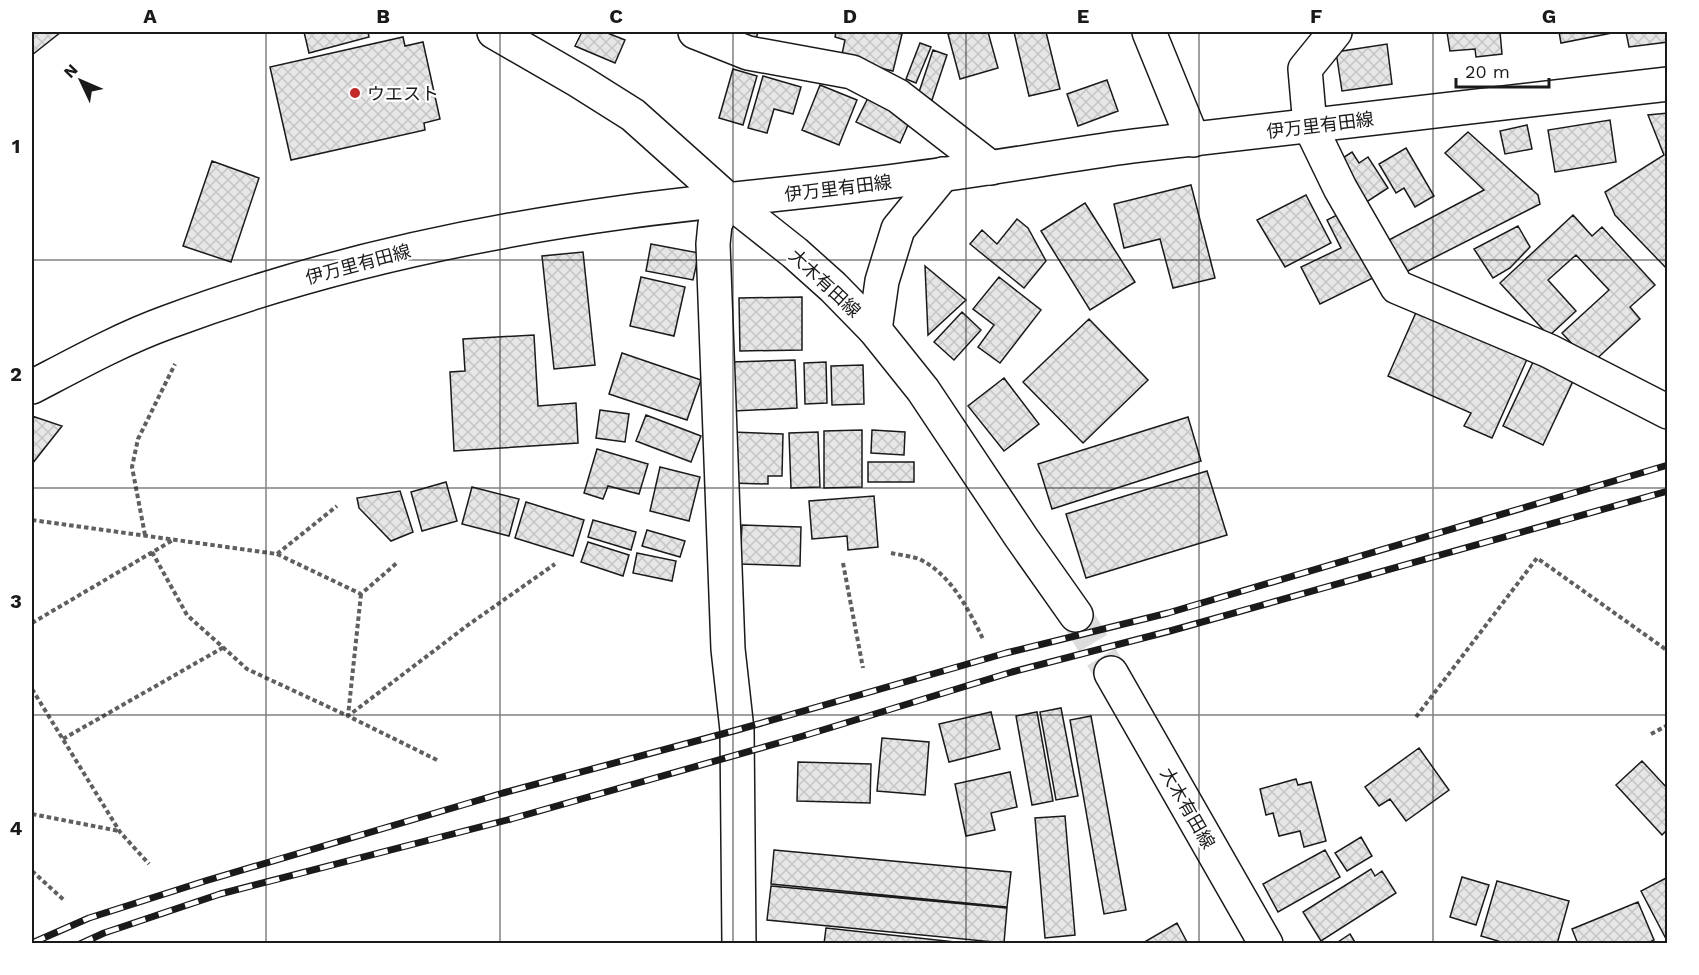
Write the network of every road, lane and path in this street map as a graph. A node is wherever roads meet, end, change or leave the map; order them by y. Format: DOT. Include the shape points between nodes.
graph roads {
  1 [pos="494,32"];
  2 [pos="695,32"];
  3 [pos="1149,32"];
  4 [pos="1335,32"];
  5 [pos="1668,84"];
  6 [pos="1310,126"];
  7 [pos="1193,140"];
  8 [pos="991,168"];
  9 [pos="944,174"];
  10 [pos="728,200"];
  11 [pos="875,330"];
  12 [pos="176,364"];
  13 [pos="32,387"];
  14 [pos="1668,412"];
  15 [pos="338,506"];
  16 [pos="32,520"];
  17 [pos="146,536"];
  18 [pos="173,540"];
  19 [pos="152,552"];
  20 [pos="891,553"];
  21 [pos="277,554"];
  22 [pos="398,562"];
  23 [pos="843,563"];
  24 [pos="555,564"];
  25 [pos="361,594"];
  26 [pos="1076,615"];
  27 [pos="32,623"];
  28 [pos="983,639"];
  29 [pos="224,647"];
  30 [pos="1668,651"];
  31 [pos="863,668"];
  32 [pos="1111,673"];
  33 [pos="32,689"];
  34 [pos="348,716"];
  35 [pos="1416,717"];
  36 [pos="1668,725"];
  37 [pos="1651,734"];
  38 [pos="63,739"];
  39 [pos="436,760"];
  40 [pos="32,814"];
  41 [pos="120,832"];
  42 [pos="149,864"];
  43 [pos="32,871"];
  44 [pos="65,901"];
  45 [pos="739,944"];
  46 [pos="1266,944"];
  1 -- 10 [label="main road, 大木有田線" via="633,115"];
  2 -- 8 [label="main road" via="748,52 852,72 898,96"];
  3 -- 7 [label="main road"];
  4 -- 6 [label="main road" via="1305,69"];
  5 -- 6 [label="main road, 伊万里有田線"];
  6 -- 7 [label="main road, 伊万里有田線"];
  6 -- 14 [label="main road" via="1340,188 1397,287 1549,351"];
  7 -- 8 [label="main road, 伊万里有田線"];
  8 -- 9 [label="main road, 伊万里有田線"];
  9 -- 10 [label="main road, 伊万里有田線"];
  9 -- 11 [label="main road" via="898,229 882,281"];
  10 -- 11 [label="main road, 大木有田線" via="795,253"];
  10 -- 13 [label="main road, 伊万里有田線" via="512,230 308,276 165,323"];
  10 -- 45 [label="main road" via="715,224 713,244 728,649 737,730"];
  11 -- 26 [label="main road, 大木有田線" via="923,390"];
  12 -- 17 [label="path" via="138,439 132,467"];
  15 -- 21 [label="path"];
  16 -- 17 [label="path"];
  17 -- 18 [label="path"];
  18 -- 19 [label="path"];
  18 -- 21 [label="path"];
  19 -- 27 [label="path"];
  19 -- 29 [label="path" via="187,615"];
  20 -- 28 [label="path" via="919,559 939,573 961,599"];
  21 -- 25 [label="path"];
  22 -- 25 [label="path"];
  23 -- 31 [label="path"];
  24 -- 34 [label="path"];
  25 -- 34 [label="path"];
  29 -- 34 [label="path" via="247,669"];
  29 -- 38 [label="path"];
  30 -- 35 [label="path" via="1537,558"];
  32 -- 46 [label="main road, 大木有田線"];
  33 -- 38 [label="path"];
  34 -- 39 [label="path"];
  36 -- 37 [label="path"];
  38 -- 41 [label="path"];
  40 -- 41 [label="path"];
  41 -- 42 [label="path"];
  43 -- 44 [label="path"];
}
